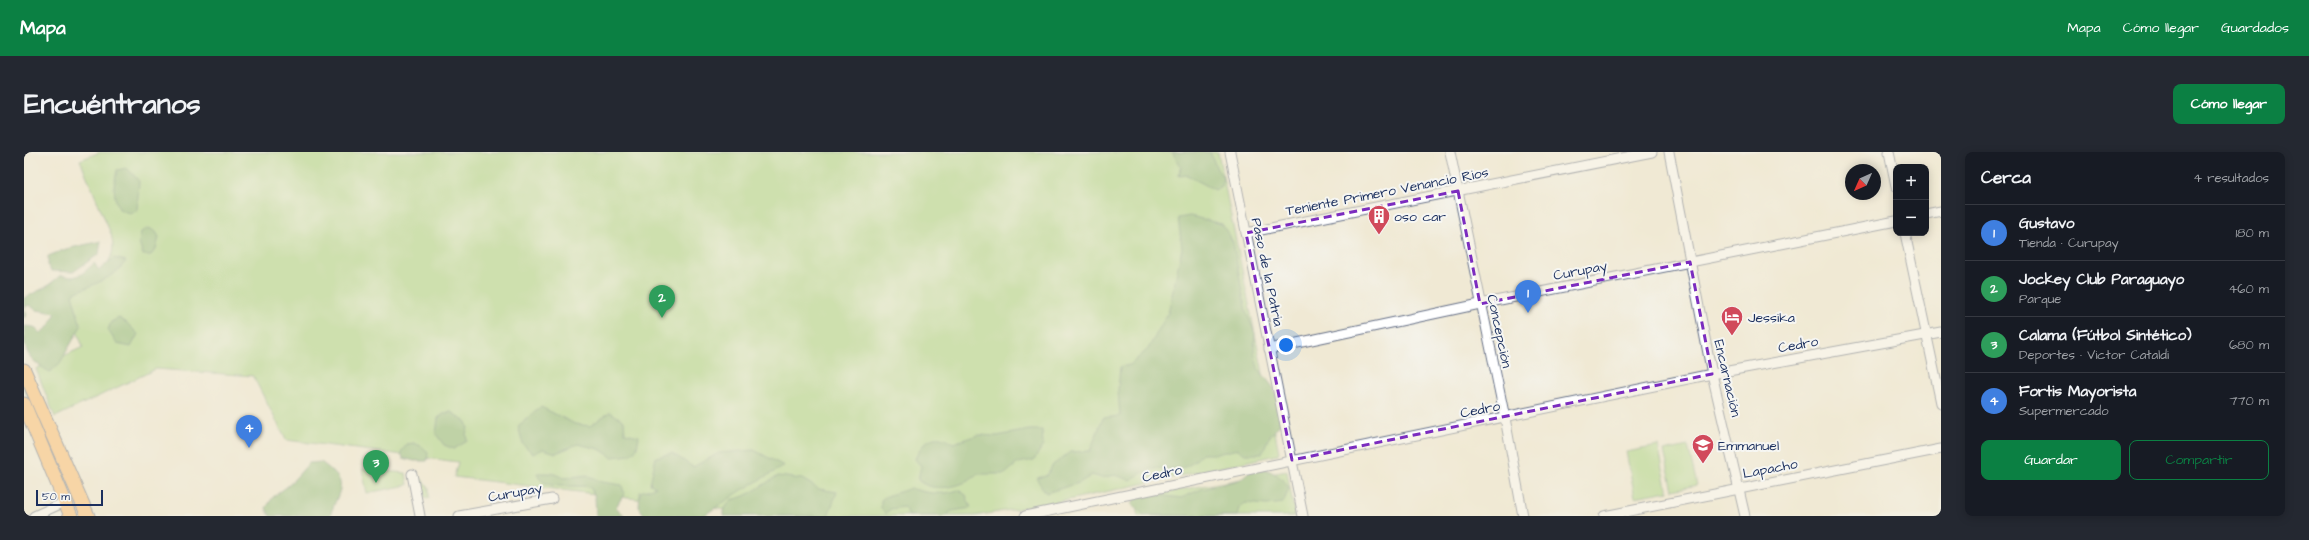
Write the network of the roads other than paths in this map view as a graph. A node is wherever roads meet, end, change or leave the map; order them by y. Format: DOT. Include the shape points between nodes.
graph roads {
  1 [pos="1230,152"];
  2 [pos="1450,152"];
  3 [pos="1652,152"];
  4 [pos="1669,152"];
  5 [pos="1889,152"];
  6 [pos="1893,171"];
  7 [pos="1458,191"];
  8 [pos="1941,211"];
  9 [pos="1929,213"];
  10 [pos="1893,222"];
  11 [pos="1246,233"];
  12 [pos="1906,236"];
  13 [pos="1690,262"];
  14 [pos="1480,304"];
  15 [pos="1941,332"];
  16 [pos="1926,335"];
  17 [pos="1270,348"];
  18 [pos="24,370"];
  19 [pos="1712,374"];
  20 [pos="1941,403"];
  21 [pos="24,404"];
  22 [pos="1505,418"];
  23 [pos="1941,449"];
  24 [pos="1292,460"];
  25 [pos="412,474"];
  26 [pos="1740,488"];
  27 [pos="552,499"];
  28 [pos="65,502"];
  29 [pos="34,516"];
  30 [pos="71,516"];
  31 [pos="84,516"];
  32 [pos="88,516"];
  33 [pos="420,516"];
  34 [pos="459,516"];
  35 [pos="1025,516"];
  36 [pos="1303,516"];
  37 [pos="1523,516"];
  38 [pos="1604,516"];
  39 [pos="1746,516"];
  1 -- 11 [label="street, Paso de la Patria"];
  2 -- 7 [label="street, Concepción"];
  3 -- 7 [label="street, Teniente Primero Venancio Rios"];
  4 -- 13 [label="street, Encarnación"];
  5 -- 6 [label="street"];
  7 -- 11 [label="street, Teniente Primero Venancio Rios"];
  7 -- 14 [label="street, Concepción"];
  8 -- 9 [label="street"];
  10 -- 13 [label="street, Curupay"];
  11 -- 17 [label="street, Paso de la Patria"];
  12 -- 16 [label="street"];
  13 -- 14 [label="street, Curupay"];
  13 -- 19 [label="street, Encarnación"];
  14 -- 17 [label="street, Curupay"];
  14 -- 22 [label="street, Concepción"];
  15 -- 16 [label="street, Cedro"];
  16 -- 19 [label="street, Cedro"];
  16 -- 20 [label="street"];
  17 -- 24 [label="street, Paso de la Patria"];
  18 -- 32 [label="highway"];
  19 -- 22 [label="street, Cedro"];
  19 -- 26 [label="street, Encarnación"];
  21 -- 28 [label="highway"];
  22 -- 24 [label="street, Cedro"];
  22 -- 37 [label="street, Concepción"];
  23 -- 26 [label="street, Lapacho"];
  24 -- 35 [label="street, Cedro"];
  24 -- 36 [label="street, Paso de la Patria"];
  25 -- 33 [label="street"];
  26 -- 38 [label="street, Lapacho"];
  26 -- 39 [label="street, Encarnación"];
  27 -- 34 [label="street, Curupay"];
  28 -- 29 [label="street"];
  28 -- 30 [label="highway"];
  28 -- 31 [label="highway" via="74,502 80,506"];
}
